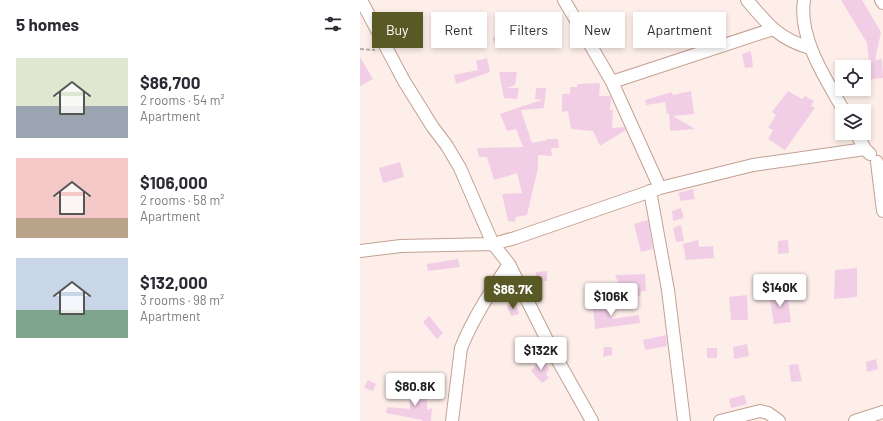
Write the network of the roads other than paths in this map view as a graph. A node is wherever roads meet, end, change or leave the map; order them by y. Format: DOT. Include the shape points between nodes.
graph roads {
  1 [pos="361,0"];
  2 [pos="564,0"];
  3 [pos="748,0"];
  4 [pos="804,0"];
  5 [pos="881,0"];
  6 [pos="883,3"];
  7 [pos="773,29"];
  8 [pos="810,48"];
  9 [pos="612,82"];
  10 [pos="840,104"];
  11 [pos="860,140"];
  12 [pos="865,149"];
  13 [pos="880,166"];
  14 [pos="655,190"];
  15 [pos="883,211"];
  16 [pos="493,244"];
  17 [pos="360,251"];
  18 [pos="509,264"];
  19 [pos="883,412"];
  20 [pos="863,420"];
  21 [pos="452,421"];
  22 [pos="592,421"];
  23 [pos="684,421"];
  24 [pos="720,421"];
  25 [pos="779,421"];
  1 -- 16 [label="street" via="404,81 460,168"];
  2 -- 9 [label="street"];
  3 -- 7 [label="street"];
  4 -- 8 [label="street" via="804,20"];
  5 -- 6 [label="street"];
  7 -- 8 [label="street" via="784,38"];
  7 -- 9 [label="street"];
  8 -- 10 [label="street"];
  9 -- 14 [label="street"];
  11 -- 12 [label="street"];
  12 -- 13 [label="street"];
  12 -- 14 [label="street" via="753,165"];
  13 -- 15 [label="street"];
  14 -- 16 [label="street"];
  14 -- 23 [label="street"];
  16 -- 17 [label="street" via="401,246"];
  16 -- 18 [label="street"];
  18 -- 21 [label="street" via="486,298 461,348"];
  18 -- 22 [label="street" via="552,350"];
  19 -- 20 [label="street"];
  24 -- 25 [label="street" via="760,411"];
}
